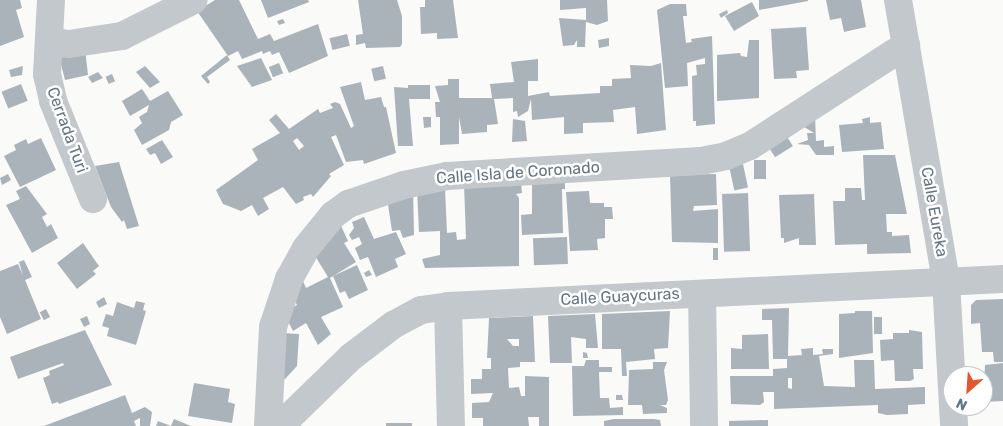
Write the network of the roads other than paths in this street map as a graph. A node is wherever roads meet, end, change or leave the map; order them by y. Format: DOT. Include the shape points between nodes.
graph roads {
  1 [pos="50,0"];
  2 [pos="194,0"];
  3 [pos="898,0"];
  4 [pos="49,41"];
  5 [pos="906,45"];
  6 [pos="93,199"];
  7 [pos="1003,279"];
  8 [pos="946,281"];
  9 [pos="702,294"];
  10 [pos="448,306"];
  11 [pos="268,426"];
  12 [pos="280,426"];
  13 [pos="451,426"];
  14 [pos="704,426"];
  15 [pos="954,426"];
  1 -- 4 [label="street, Cerrada Turi"];
  2 -- 4 [label="street" via="122,36 69,44"];
  3 -- 5 [label="street, Calle Eureka"];
  4 -- 6 [label="street, Cerrada Turi" via="46,64 53,101"];
  5 -- 8 [label="street, Calle Eureka"];
  5 -- 11 [label="street, Calle Isla de Coronado" via="750,146 726,156 700,161 447,176 404,185 348,204 333,215 306,248 289,279 273,327"];
  7 -- 8 [label="street, Calle Guaycuras"];
  8 -- 9 [label="street, Calle Guaycuras"];
  8 -- 15 [label="street, Calle Eureka"];
  9 -- 10 [label="street, Calle Guaycuras"];
  9 -- 14 [label="street"];
  10 -- 12 [label="street, Calle Guaycuras" via="421,310 393,325 351,357"];
  10 -- 13 [label="street"];
}
